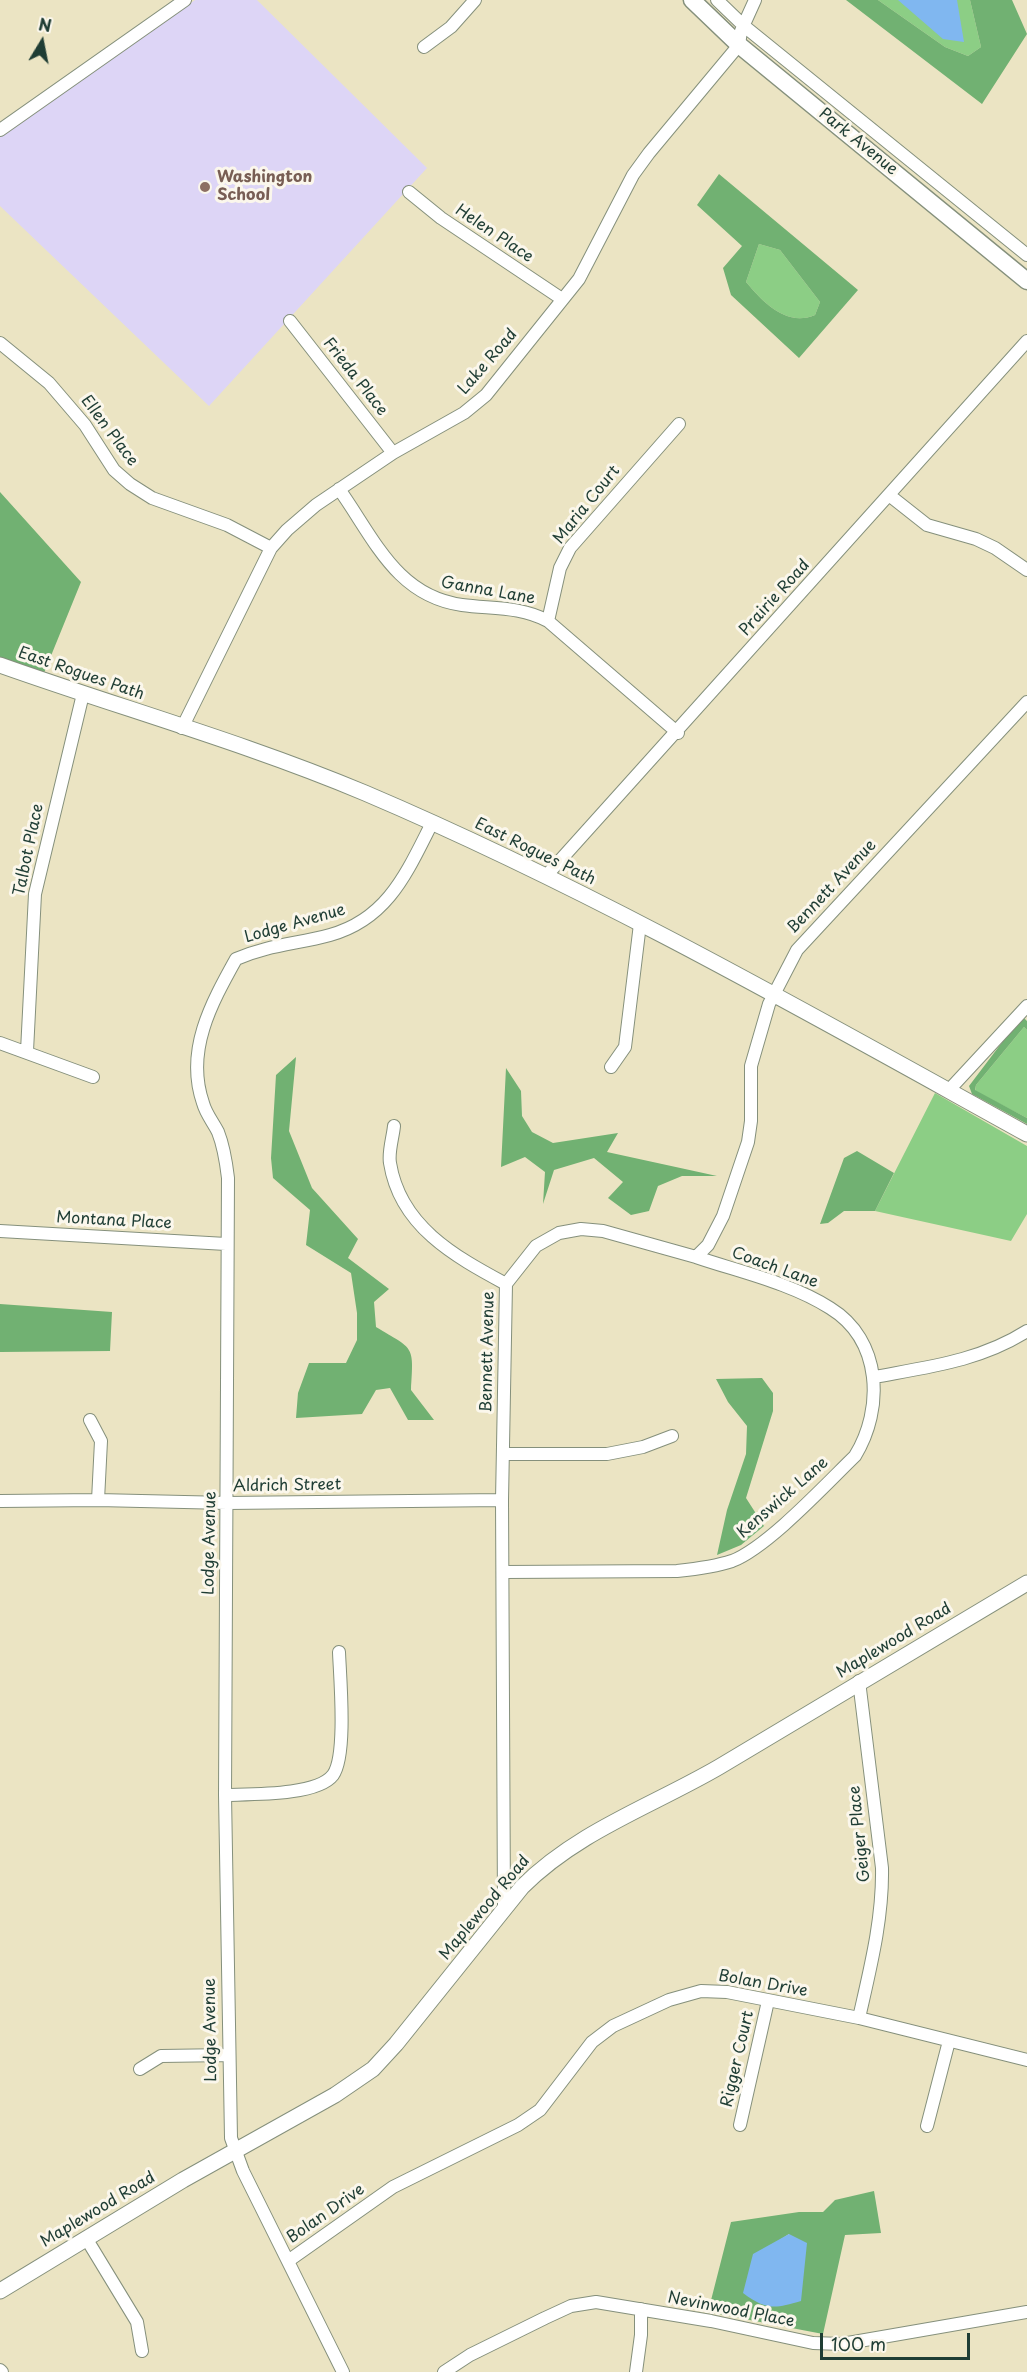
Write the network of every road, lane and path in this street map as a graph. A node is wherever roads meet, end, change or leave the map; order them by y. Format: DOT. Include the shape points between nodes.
graph roads {
  1 [pos="185,0"];
  2 [pos="475,0"];
  3 [pos="692,0"];
  4 [pos="717,0"];
  5 [pos="755,0"];
  6 [pos="744,26"];
  7 [pos="739,45"];
  8 [pos="424,47"];
  9 [pos="0,130"];
  10 [pos="409,192"];
  11 [pos="1027,255"];
  12 [pos="1027,281"];
  13 [pos="562,299"];
  14 [pos="290,321"];
  15 [pos="1027,342"];
  16 [pos="0,343"];
  17 [pos="679,424"];
  18 [pos="393,453"];
  19 [pos="339,489"];
  20 [pos="889,495"];
  21 [pos="271,548"];
  22 [pos="1027,570"];
  23 [pos="548,621"];
  24 [pos="0,665"];
  25 [pos="83,694"];
  26 [pos="1027,702"];
  27 [pos="182,728"];
  28 [pos="678,733"];
  29 [pos="432,823"];
  30 [pos="546,876"];
  31 [pos="640,924"];
  32 [pos="774,996"];
  33 [pos="1027,1006"];
  34 [pos="0,1043"];
  35 [pos="27,1052"];
  36 [pos="611,1067"];
  37 [pos="93,1077"];
  38 [pos="949,1090"];
  39 [pos="394,1126"];
  40 [pos="1027,1134"];
  41 [pos="0,1231"];
  42 [pos="226,1244"];
  43 [pos="696,1257"];
  44 [pos="506,1284"];
  45 [pos="1027,1330"];
  46 [pos="874,1377"];
  47 [pos="90,1420"];
  48 [pos="672,1437"];
  49 [pos="503,1454"];
  50 [pos="98,1500"];
  51 [pos="502,1500"];
  52 [pos="0,1501"];
  53 [pos="227,1503"];
  54 [pos="504,1572"];
  55 [pos="1027,1583"];
  56 [pos="339,1652"];
  57 [pos="860,1682"];
  58 [pos="225,1794"];
  59 [pos="504,1908"];
  60 [pos="768,2001"];
  61 [pos="859,2019"];
  62 [pos="949,2041"];
  63 [pos="228,2055"];
  64 [pos="1027,2060"];
  65 [pos="140,2069"];
  66 [pos="740,2125"];
  67 [pos="927,2126"];
  68 [pos="235,2152"];
  69 [pos="86,2238"];
  70 [pos="288,2261"];
  71 [pos="0,2291"];
  72 [pos="641,2309"];
  73 [pos="1027,2312"];
  74 [pos="142,2351"];
  75 [pos="343,2372"];
  76 [pos="444,2372"];
  77 [pos="636,2372"];
  1 -- 9 [label="street"];
  2 -- 8 [label="street" via="451,27"];
  3 -- 7 [label="main road, Park Avenue"];
  4 -- 6 [label="street"];
  5 -- 6 [label="street, Lake Road"];
  6 -- 7 [label="street, Lake Road"];
  6 -- 11 [label="street"];
  7 -- 12 [label="main road, Park Avenue"];
  7 -- 13 [label="street, Lake Road" via="638,168 592,257"];
  10 -- 13 [label="street, Helen Place"];
  13 -- 18 [label="street, Lake Road" via="486,395 464,413"];
  14 -- 18 [label="street, Frieda Place"];
  15 -- 20 [label="street, Prairie Road"];
  16 -- 21 [label="street, Ellen Place" via="49,383 85,425 114,470 130,484 152,498 227,525"];
  17 -- 23 [label="street, Maria Court" via="570,548 560,568"];
  18 -- 19 [label="street, Lake Road"];
  19 -- 21 [label="street, Lake Road" via="300,518"];
  19 -- 23 [label="street, Ganna Lane" via="395,571 428,597 532,612"];
  20 -- 22 [label="street" via="927,525 976,539"];
  20 -- 28 [label="street, Prairie Road"];
  21 -- 27 [label="street, Lake Road"];
  23 -- 28 [label="street, Ganna Lane"];
  24 -- 25 [label="street, East Rogues Path"];
  25 -- 27 [label="street, East Rogues Path"];
  25 -- 35 [label="street, Talbot Place" via="34,894"];
  26 -- 32 [label="street, Bennett Avenue" via="815,928 797,950"];
  27 -- 29 [label="street, East Rogues Path" via="362,792"];
  28 -- 30 [label="street, Prairie Road"];
  29 -- 30 [label="street, East Rogues Path"];
  29 -- 42 [label="street, Lodge Avenue" via="392,895 363,921 329,935 262,948 236,959 221,985 197,1052 196,1080 225,1153"];
  30 -- 31 [label="street, East Rogues Path"];
  31 -- 32 [label="street, East Rogues Path"];
  31 -- 36 [label="street" via="625,1047"];
  32 -- 38 [label="street, East Rogues Path"];
  32 -- 43 [label="street, Bennett Avenue" via="751,1066 748,1142 723,1216 708,1245"];
  33 -- 38 [label="street"];
  34 -- 35 [label="street"];
  35 -- 37 [label="street"];
  38 -- 40 [label="street, East Rogues Path"];
  39 -- 44 [label="street" via="389,1161 398,1192 410,1214 444,1248"];
  41 -- 42 [label="street, Montana Place"];
  42 -- 53 [label="street, Lodge Avenue"];
  43 -- 44 [label="street, Bennett Avenue" via="603,1231 559,1233 536,1246"];
  43 -- 46 [label="street, Coach Lane" via="806,1295 832,1309 849,1324 861,1343"];
  44 -- 49 [label="street, Bennett Avenue"];
  45 -- 46 [label="street" via="1007,1344 956,1362"];
  46 -- 54 [label="street, Kenswick Lane" via="872,1416 855,1456 760,1545 734,1560 704,1569 677,1571"];
  47 -- 50 [label="street" via="101,1441"];
  48 -- 49 [label="street" via="607,1454"];
  49 -- 51 [label="street, Bennett Avenue"];
  50 -- 52 [label="street, Aldrich Street"];
  50 -- 53 [label="street, Aldrich Street"];
  51 -- 53 [label="street, Aldrich Street"];
  51 -- 54 [label="street, Bennett Avenue"];
  53 -- 58 [label="street, Lodge Avenue"];
  54 -- 59 [label="street, Bennett Avenue"];
  55 -- 57 [label="street, Maplewood Road"];
  56 -- 58 [label="street" via="341,1732 339,1760 332,1776 313,1787 286,1792"];
  57 -- 59 [label="street, Maplewood Road" via="717,1768 571,1845 542,1867"];
  57 -- 61 [label="street, Geiger Place" via="882,1895"];
  58 -- 63 [label="street, Lodge Avenue"];
  59 -- 68 [label="street, Maplewood Road" via="373,2069"];
  60 -- 61 [label="street, Bolan Drive"];
  60 -- 66 [label="street, Rigger Court"];
  60 -- 70 [label="street, Bolan Drive" via="701,1991 669,2000 613,2025 592,2042 540,2110 518,2126 393,2187"];
  61 -- 62 [label="street, Bolan Drive"];
  62 -- 64 [label="street, Bolan Drive"];
  62 -- 67 [label="street"];
  63 -- 65 [label="street" via="161,2056"];
  63 -- 68 [label="street, Lodge Avenue"];
  68 -- 69 [label="street, Maplewood Road"];
  68 -- 70 [label="street, Lodge Avenue"];
  69 -- 71 [label="street, Maplewood Road"];
  69 -- 74 [label="street" via="137,2322"];
  70 -- 75 [label="street, Lodge Avenue"];
  72 -- 73 [label="street, Nevinwood Place" via="813,2343 842,2344"];
  72 -- 76 [label="street, Nevinwood Place" via="596,2302 572,2306 501,2339"];
  72 -- 77 [label="street"];
}
